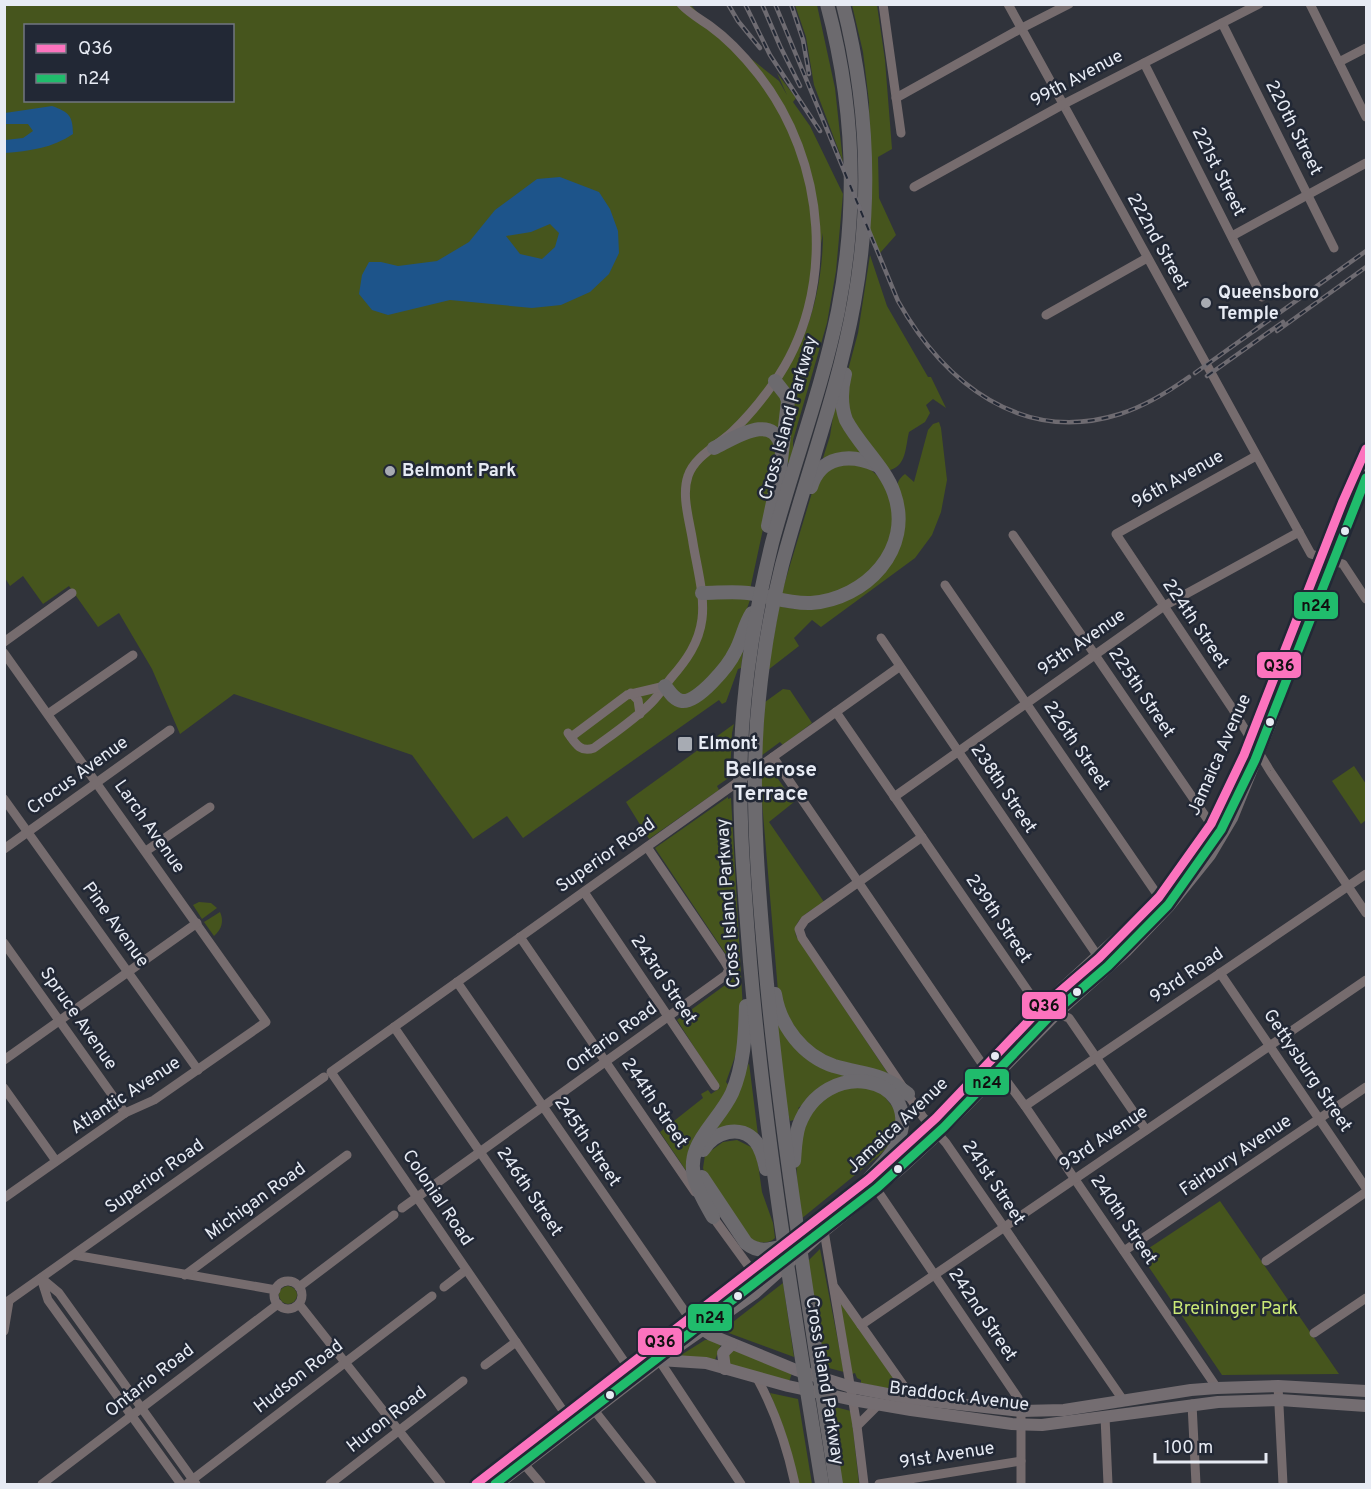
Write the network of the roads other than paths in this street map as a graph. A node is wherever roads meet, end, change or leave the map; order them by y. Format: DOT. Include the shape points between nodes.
graph roads {
  1 [pos="681,4"];
  2 [pos="827,4"];
  3 [pos="843,4"];
  4 [pos="849,4"];
  5 [pos="883,4"];
  6 [pos="1008,4"];
  7 [pos="1069,4"];
  8 [pos="1259,4"];
  9 [pos="1310,4"];
  10 [pos="1222,23"];
  11 [pos="1020,29"];
  12 [pos="852,43"];
  13 [pos="1366,48"];
  14 [pos="1339,62"];
  15 [pos="1144,63"];
  16 [pos="896,98"];
  17 [pos="1062,105"];
  18 [pos="1366,117"];
  19 [pos="901,133"];
  20 [pos="1366,163"];
  21 [pos="914,187"];
  22 [pos="1308,195"];
  23 [pos="1232,236"];
  24 [pos="1334,248"];
  25 [pos="1147,258"];
  26 [pos="1262,297"];
  27 [pos="1046,315"];
  28 [pos="850,324"];
  29 [pos="775,381"];
  30 [pos="714,448"];
  31 [pos="1366,449"];
  32 [pos="782,450"];
  33 [pos="1256,456"];
  34 [pos="877,466"];
  35 [pos="1366,472"];
  36 [pos="796,515"];
  37 [pos="1299,532"];
  38 [pos="1116,534"];
  39 [pos="1013,535"];
  40 [pos="1326,558"];
  41 [pos="766,570"];
  42 [pos="945,585"];
  43 [pos="72,593"];
  44 [pos="702,593"];
  45 [pos="754,598"];
  46 [pos="1366,599"];
  47 [pos="1164,606"];
  48 [pos="881,638"];
  49 [pos="4,642"];
  50 [pos="4,653"];
  51 [pos="133,654"];
  52 [pos="1094,654"];
  53 [pos="900,667"];
  54 [pos="665,686"];
  55 [pos="631,693"];
  56 [pos="1026,703"];
  57 [pos="836,712"];
  58 [pos="48,714"];
  59 [pos="640,714"];
  60 [pos="170,730"];
  61 [pos="1251,737"];
  62 [pos="957,752"];
  63 [pos="1259,753"];
  64 [pos="773,757"];
  65 [pos="97,783"];
  66 [pos="894,797"];
  67 [pos="4,799"];
  68 [pos="210,807"];
  69 [pos="1211,824"];
  70 [pos="28,832"];
  71 [pos="922,837"];
  72 [pos="1221,839"];
  73 [pos="647,847"];
  74 [pos="4,849"];
  75 [pos="146,852"];
  76 [pos="1366,874"];
  77 [pos="859,882"];
  78 [pos="1348,886"];
  79 [pos="584,892"];
  80 [pos="1159,897"];
  81 [pos="1366,913"];
  82 [pos="762,922"];
  83 [pos="197,923"];
  84 [pos="520,937"];
  85 [pos="4,943"];
  86 [pos="749,946"];
  87 [pos="1099,958"];
  88 [pos="128,972"];
  89 [pos="1220,974"];
  90 [pos="1366,980"];
  91 [pos="457,982"];
  92 [pos="1041,1008"];
  93 [pos="1056,1014"];
  94 [pos="669,1017"];
  95 [pos="60,1020"];
  96 [pos="266,1022"];
  97 [pos="394,1027"];
  98 [pos="1270,1046"];
  99 [pos="1096,1058"];
  100 [pos="4,1060"];
  101 [pos="606,1062"];
  102 [pos="985,1068"];
  103 [pos="198,1070"];
  104 [pos="999,1071"];
  105 [pos="327,1075"];
  106 [pos="715,1086"];
  107 [pos="1366,1087"];
  108 [pos="4,1088"];
  109 [pos="908,1094"];
  110 [pos="1025,1106"];
  111 [pos="543,1107"];
  112 [pos="125,1113"];
  113 [pos="1320,1119"];
  114 [pos="934,1129"];
  115 [pos="1146,1130"];
  116 [pos="480,1152"];
  117 [pos="347,1155"];
  118 [pos="56,1161"];
  119 [pos="1075,1179"];
  120 [pos="873,1184"];
  121 [pos="1366,1190"];
  122 [pos="791,1193"];
  123 [pos="4,1198"];
  124 [pos="417,1198"];
  125 [pos="402,1208"];
  126 [pos="780,1214"];
  127 [pos="394,1215"];
  128 [pos="713,1217"];
  129 [pos="1004,1227"];
  130 [pos="824,1231"];
  131 [pos="776,1250"];
  132 [pos="1124,1251"];
  133 [pos="74,1255"];
  134 [pos="1266,1261"];
  135 [pos="466,1270"];
  136 [pos="752,1271"];
  137 [pos="934,1274"];
  138 [pos="185,1275"];
  139 [pos="41,1278"];
  140 [pos="832,1285"];
  141 [pos="763,1286"];
  142 [pos="299,1287"];
  143 [pos="444,1287"];
  144 [pos="276,1290"];
  145 [pos="432,1296"];
  146 [pos="1366,1298"];
  147 [pos="7,1302"];
  148 [pos="278,1304"];
  149 [pos="299,1304"];
  150 [pos="690,1319"];
  151 [pos="81,1324"];
  152 [pos="861,1325"];
  153 [pos="703,1330"];
  154 [pos="4,1331"];
  155 [pos="71,1332"];
  156 [pos="1314,1333"];
  157 [pos="516,1342"];
  158 [pos="661,1342"];
  159 [pos="732,1344"];
  160 [pos="659,1360"];
  161 [pos="109,1363"];
  162 [pos="345,1363"];
  163 [pos="485,1365"];
  164 [pos="628,1367"];
  165 [pos="725,1369"];
  166 [pos="99,1370"];
  167 [pos="635,1378"];
  168 [pos="757,1378"];
  169 [pos="463,1381"];
  170 [pos="1278,1386"];
  171 [pos="1217,1388"];
  172 [pos="1366,1391"];
  173 [pos="849,1393"];
  174 [pos="913,1399"];
  175 [pos="1123,1400"];
  176 [pos="1280,1400"];
  177 [pos="1192,1404"];
  178 [pos="878,1405"];
  179 [pos="1366,1406"];
  180 [pos="141,1409"];
  181 [pos="594,1410"];
  182 [pos="1021,1411"];
  183 [pos="566,1414"];
  184 [pos="132,1416"];
  185 [pos="1105,1417"];
  186 [pos="1021,1424"];
  187 [pos="857,1426"];
  188 [pos="398,1432"];
  189 [pos="543,1450"];
  190 [pos="1021,1461"];
  191 [pos="524,1464"];
  192 [pos="192,1483"];
  193 [pos="42,1485"];
  194 [pos="181,1485"];
  195 [pos="330,1485"];
  196 [pos="441,1485"];
  197 [pos="476,1485"];
  198 [pos="498,1485"];
  199 [pos="541,1485"];
  200 [pos="652,1485"];
  201 [pos="741,1485"];
  202 [pos="795,1485"];
  203 [pos="822,1485"];
  204 [pos="836,1485"];
  205 [pos="864,1485"];
  206 [pos="879,1485"];
  207 [pos="1022,1485"];
  208 [pos="1108,1485"];
  209 [pos="1196,1485"];
  210 [pos="1283,1485"];
  1 -- 29 [label="street" via="727,40 758,74 789,123 806,168 815,215 814,276 803,321"];
  2 -- 41 [label="highway, Cross Island Parkway" via="849,125 851,179 846,260 831,338"];
  3 -- 12 [label="highway, Cross Island Parkway"];
  4 -- 12 [label="highway"];
  5 -- 16 [label="street"];
  6 -- 11 [label="street, 222nd Street"];
  7 -- 11 [label="street"];
  8 -- 10 [label="street, 99th Avenue"];
  9 -- 14 [label="street"];
  10 -- 15 [label="street, 99th Avenue"];
  10 -- 22 [label="street, 220th Street"];
  11 -- 16 [label="street"];
  11 -- 17 [label="street, 222nd Street"];
  12 -- 28 [label="highway, Cross Island Parkway" via="862,107 865,173 863,239"];
  13 -- 14 [label="street"];
  14 -- 18 [label="street"];
  15 -- 17 [label="street, 99th Avenue"];
  15 -- 23 [label="street, 221st Street"];
  16 -- 19 [label="street"];
  17 -- 21 [label="street, 99th Avenue"];
  17 -- 25 [label="street, 222nd Street"];
  20 -- 22 [label="street"];
  22 -- 23 [label="street"];
  22 -- 24 [label="street, 220th Street"];
  23 -- 26 [label="street, 221st Street"];
  25 -- 27 [label="street"];
  25 -- 33 [label="street, 222nd Street"];
  28 -- 34 [label="highway" via="842,409"];
  28 -- 36 [label="highway, Cross Island Parkway"];
  29 -- 30 [label="street" via="748,416"];
  29 -- 32 [label="highway" via="788,401"];
  30 -- 32 [label="highway" via="753,430 766,429 779,439"];
  30 -- 44 [label="street" via="693,466 685,486"];
  31 -- 40 [label="main road, Jamaica Avenue"];
  32 -- 41 [label="highway" via="765,540"];
  33 -- 37 [label="street, 222nd Street"];
  33 -- 38 [label="street, 96th Avenue"];
  34 -- 36 [label="highway" via="850,458 828,463 818,472"];
  34 -- 45 [label="highway" via="892,489 898,509 898,532 890,556 873,576 848,593 821,602"];
  35 -- 40 [label="main road, Jamaica Avenue"];
  36 -- 82 [label="highway, Cross Island Parkway" via="775,598 758,707 755,803"];
  37 -- 40 [label="street, 222nd Street" via="1311,554"];
  37 -- 47 [label="street, 95th Avenue"];
  38 -- 47 [label="street, 224th Street"];
  39 -- 52 [label="street, 225th Street"];
  40 -- 46 [label="street, 222nd Street" via="1343,564"];
  40 -- 61 [label="main road, Jamaica Avenue"];
  40 -- 63 [label="main road, Jamaica Avenue"];
  41 -- 45 [label="highway, Cross Island Parkway"];
  42 -- 56 [label="street, 226th Street"];
  43 -- 49 [label="street"];
  44 -- 45 [label="highway"];
  44 -- 54 [label="street" via="702,618 696,641"];
  45 -- 54 [label="highway" via="731,660 709,685 682,701"];
  45 -- 86 [label="highway, Cross Island Parkway" via="741,756 741,837"];
  47 -- 52 [label="street, 95th Avenue"];
  47 -- 61 [label="street, 224th Street"];
  48 -- 53 [label="street, 238th Street"];
  50 -- 58 [label="street, Larch Avenue"];
  51 -- 58 [label="street"];
  52 -- 56 [label="street, 95th Avenue"];
  52 -- 69 [label="street, 225th Street"];
  53 -- 57 [label="street, Superior Road"];
  53 -- 62 [label="street, 238th Street"];
  54 -- 55 [label="street"];
  54 -- 59 [label="street"];
  55 -- 59 [label="street" via="638,700"];
  55 -- 59 [label="street" via="569,735 580,748 590,749"];
  56 -- 62 [label="street, 95th Avenue"];
  56 -- 80 [label="street, 226th Street"];
  57 -- 64 [label="street, Superior Road"];
  57 -- 66 [label="street, 239th Street"];
  58 -- 65 [label="street, Larch Avenue"];
  60 -- 65 [label="street, Crocus Avenue"];
  61 -- 63 [label="street, 224th Street"];
  61 -- 69 [label="main road, Jamaica Avenue"];
  62 -- 66 [label="street, 95th Avenue"];
  62 -- 87 [label="street, 238th Street"];
  63 -- 72 [label="main road, Jamaica Avenue"];
  63 -- 78 [label="street, 224th Street"];
  64 -- 73 [label="street, Superior Road"];
  64 -- 77 [label="street"];
  65 -- 70 [label="street, Crocus Avenue"];
  65 -- 75 [label="street, Larch Avenue"];
  66 -- 71 [label="street, 239th Street"];
  67 -- 70 [label="street, Pine Avenue"];
  68 -- 75 [label="street"];
  69 -- 72 [label="street, 225th Street"];
  69 -- 80 [label="main road, Jamaica Avenue"];
  70 -- 74 [label="street, Crocus Avenue"];
  70 -- 88 [label="street, Pine Avenue"];
  71 -- 77 [label="street"];
  71 -- 92 [label="street, 239th Street"];
  72 -- 93 [label="main road, Jamaica Avenue" via="1162,913"];
  73 -- 79 [label="street, Superior Road"];
  73 -- 94 [label="street, Ontario Road" via="729,972"];
  75 -- 83 [label="street, Larch Avenue"];
  76 -- 78 [label="street, 93rd Road"];
  77 -- 102 [label="street"];
  77 -- 109 [label="street, 241st Street" via="805,920 799,929"];
  78 -- 81 [label="street, 224th Street"];
  78 -- 89 [label="street, 93rd Road"];
  79 -- 84 [label="street, Superior Road"];
  79 -- 94 [label="street, 243rd Street"];
  80 -- 87 [label="main road, Jamaica Avenue"];
  82 -- 109 [label="highway" via="779,1008 795,1038 828,1064 878,1076"];
  82 -- 122 [label="highway, Cross Island Parkway"];
  83 -- 88 [label="street"];
  83 -- 96 [label="street, Larch Avenue"];
  84 -- 91 [label="street, Superior Road"];
  84 -- 101 [label="street, 244th Street"];
  85 -- 95 [label="street, Spruce Avenue"];
  86 -- 126 [label="highway, Cross Island Parkway"];
  86 -- 128 [label="highway" via="745,1037 739,1074 727,1102 693,1157 695,1182"];
  87 -- 92 [label="main road, Jamaica Avenue"];
  88 -- 95 [label="street"];
  88 -- 103 [label="street, Pine Avenue"];
  89 -- 98 [label="street, Gettysburg Street"];
  89 -- 99 [label="street, 93rd Road"];
  90 -- 98 [label="street, 93rd Avenue"];
  91 -- 97 [label="street, Superior Road"];
  91 -- 111 [label="street, 245th Street"];
  92 -- 93 [label="street"];
  92 -- 102 [label="main road, Jamaica Avenue"];
  93 -- 99 [label="street" via="1069,1018"];
  93 -- 104 [label="main road, Jamaica Avenue"];
  94 -- 101 [label="street, Ontario Road"];
  94 -- 106 [label="street, 243rd Street"];
  95 -- 100 [label="street"];
  95 -- 112 [label="street, Spruce Avenue"];
  96 -- 103 [label="street, Atlantic Avenue"];
  97 -- 105 [label="street, Superior Road"];
  97 -- 116 [label="street, 246th Street"];
  98 -- 113 [label="street, Gettysburg Street"];
  98 -- 115 [label="street, 93rd Avenue"];
  99 -- 110 [label="street, 93rd Road"];
  99 -- 115 [label="street"];
  101 -- 111 [label="street, Ontario Road"];
  101 -- 128 [label="street, 244th Street"];
  102 -- 114 [label="main road, Jamaica Avenue"];
  103 -- 112 [label="street, Atlantic Avenue" via="154,1100"];
  104 -- 110 [label="street, 240th Street"];
  104 -- 114 [label="main road, Jamaica Avenue"];
  105 -- 124 [label="street, Colonial Road"];
  105 -- 133 [label="street, Superior Road"];
  107 -- 113 [label="street, Fairbury Avenue"];
  108 -- 118 [label="street"];
  109 -- 114 [label="street, 241st Street"];
  110 -- 119 [label="street, 240th Street"];
  111 -- 116 [label="street, Ontario Road"];
  111 -- 150 [label="street, 245th Street"];
  112 -- 118 [label="street, Atlantic Avenue"];
  113 -- 121 [label="street, Gettysburg Street"];
  113 -- 132 [label="street, Fairbury Avenue"];
  114 -- 120 [label="main road, Jamaica Avenue"];
  114 -- 129 [label="street, 241st Street"];
  115 -- 119 [label="street, 93rd Avenue"];
  116 -- 124 [label="street, Ontario Road"];
  116 -- 164 [label="street, 246th Street"];
  117 -- 138 [label="street, Michigan Road"];
  118 -- 123 [label="street, Atlantic Avenue"];
  119 -- 129 [label="street, 93rd Avenue"];
  119 -- 132 [label="street, 240th Street"];
  120 -- 122 [label="highway" via="896,1146 902,1117 895,1100 882,1087 851,1081 819,1096 801,1119 795,1139"];
  120 -- 130 [label="main road, Jamaica Avenue"];
  120 -- 131 [label="main road, Jamaica Avenue"];
  120 -- 137 [label="street, 242nd Street"];
  121 -- 134 [label="street"];
  122 -- 204 [label="highway, Cross Island Parkway"];
  124 -- 125 [label="street, Ontario Road"];
  124 -- 135 [label="street, Colonial Road"];
  126 -- 131 [label="highway" via="764,1158 754,1140 731,1132 709,1141 700,1160 703,1180 746,1243 758,1250"];
  126 -- 203 [label="highway, Cross Island Parkway"];
  127 -- 142 [label="street"];
  128 -- 136 [label="street, 244th Street"];
  129 -- 137 [label="street, 93rd Avenue"];
  129 -- 175 [label="street, 241st Street"];
  130 -- 140 [label="street"];
  130 -- 141 [label="main road, Jamaica Avenue"];
  131 -- 136 [label="main road, Jamaica Avenue"];
  132 -- 171 [label="street, 240th Street"];
  133 -- 138 [label="street"];
  133 -- 139 [label="street, Superior Road"];
  135 -- 143 [label="street"];
  135 -- 157 [label="street, Colonial Road"];
  136 -- 141 [label="street, 244th Street"];
  136 -- 150 [label="main road, Jamaica Avenue"];
  137 -- 152 [label="street, 93rd Avenue"];
  137 -- 182 [label="street, 242nd Street" via="1018,1398"];
  138 -- 144 [label="street"];
  139 -- 147 [label="street, Superior Road"];
  139 -- 151 [label="street" via="59,1293"];
  139 -- 155 [label="street" via="48,1300"];
  140 -- 152 [label="street"];
  140 -- 173 [label="street, Cross Island Parkway"];
  141 -- 153 [label="main road, Jamaica Avenue"];
  142 -- 144 [label="street" via="287,1282"];
  142 -- 149 [label="street"];
  144 -- 148 [label="street"];
  145 -- 162 [label="street, Hudson Road"];
  146 -- 156 [label="street"];
  147 -- 154 [label="street"];
  148 -- 149 [label="street" via="288,1309"];
  148 -- 180 [label="street, Ontario Road"];
  149 -- 162 [label="street"];
  150 -- 153 [label="main road, Braddock Avenue"];
  150 -- 158 [label="main road, Jamaica Avenue"];
  151 -- 155 [label="street"];
  151 -- 161 [label="street"];
  152 -- 174 [label="street"];
  153 -- 159 [label="main road, Braddock Avenue"];
  153 -- 160 [label="main road, Jamaica Avenue"];
  155 -- 166 [label="street"];
  157 -- 163 [label="street"];
  157 -- 183 [label="street, Colonial Road"];
  158 -- 160 [label="main road"];
  158 -- 164 [label="main road, Jamaica Avenue"];
  159 -- 165 [label="main road" via="723,1353"];
  159 -- 173 [label="main road, Braddock Avenue"];
  160 -- 165 [label="main road, Braddock Avenue" via="706,1363"];
  160 -- 167 [label="main road, Jamaica Avenue"];
  160 -- 201 [label="street"];
  161 -- 166 [label="street"];
  161 -- 180 [label="street"];
  162 -- 188 [label="street"];
  162 -- 192 [label="street, Hudson Road"];
  164 -- 167 [label="main road, 246th Street"];
  164 -- 183 [label="main road, Jamaica Avenue"];
  165 -- 168 [label="main road, Braddock Avenue"];
  166 -- 184 [label="street"];
  167 -- 181 [label="main road, Jamaica Avenue"];
  168 -- 173 [label="main road, Braddock Avenue"];
  168 -- 202 [label="street" via="776,1416"];
  169 -- 188 [label="street, Huron Road"];
  170 -- 171 [label="main road, Braddock Avenue"];
  170 -- 172 [label="main road, Braddock Avenue"];
  170 -- 176 [label="street"];
  171 -- 175 [label="main road, Braddock Avenue"];
  173 -- 174 [label="main road, Braddock Avenue"];
  173 -- 178 [label="main road, Braddock Avenue"];
  173 -- 187 [label="street, Cross Island Parkway"];
  174 -- 182 [label="main road, Braddock Avenue"];
  175 -- 182 [label="main road, Braddock Avenue" via="1064,1410"];
  176 -- 177 [label="main road, Braddock Avenue"];
  176 -- 179 [label="main road, Braddock Avenue"];
  176 -- 210 [label="street"];
  177 -- 185 [label="main road, Braddock Avenue"];
  177 -- 209 [label="street"];
  178 -- 186 [label="main road, Braddock Avenue"];
  178 -- 187 [label="street"];
  180 -- 184 [label="street, Ontario Road"];
  180 -- 192 [label="street"];
  181 -- 189 [label="main road, Jamaica Avenue"];
  181 -- 200 [label="street"];
  182 -- 186 [label="street, 242nd Street"];
  183 -- 189 [label="main road" via="566,1424"];
  183 -- 197 [label="main road, Jamaica Avenue"];
  184 -- 193 [label="street, Ontario Road"];
  184 -- 194 [label="street"];
  185 -- 186 [label="main road, Braddock Avenue"];
  185 -- 208 [label="street"];
  186 -- 190 [label="street, 242nd Street"];
  187 -- 205 [label="street, Cross Island Parkway"];
  188 -- 195 [label="street, Huron Road"];
  188 -- 196 [label="street"];
  189 -- 191 [label="main road, Jamaica Avenue"];
  190 -- 206 [label="street, 91st Avenue"];
  190 -- 207 [label="street, 242nd Street"];
  191 -- 198 [label="main road, Jamaica Avenue"];
  191 -- 199 [label="street"];
}
